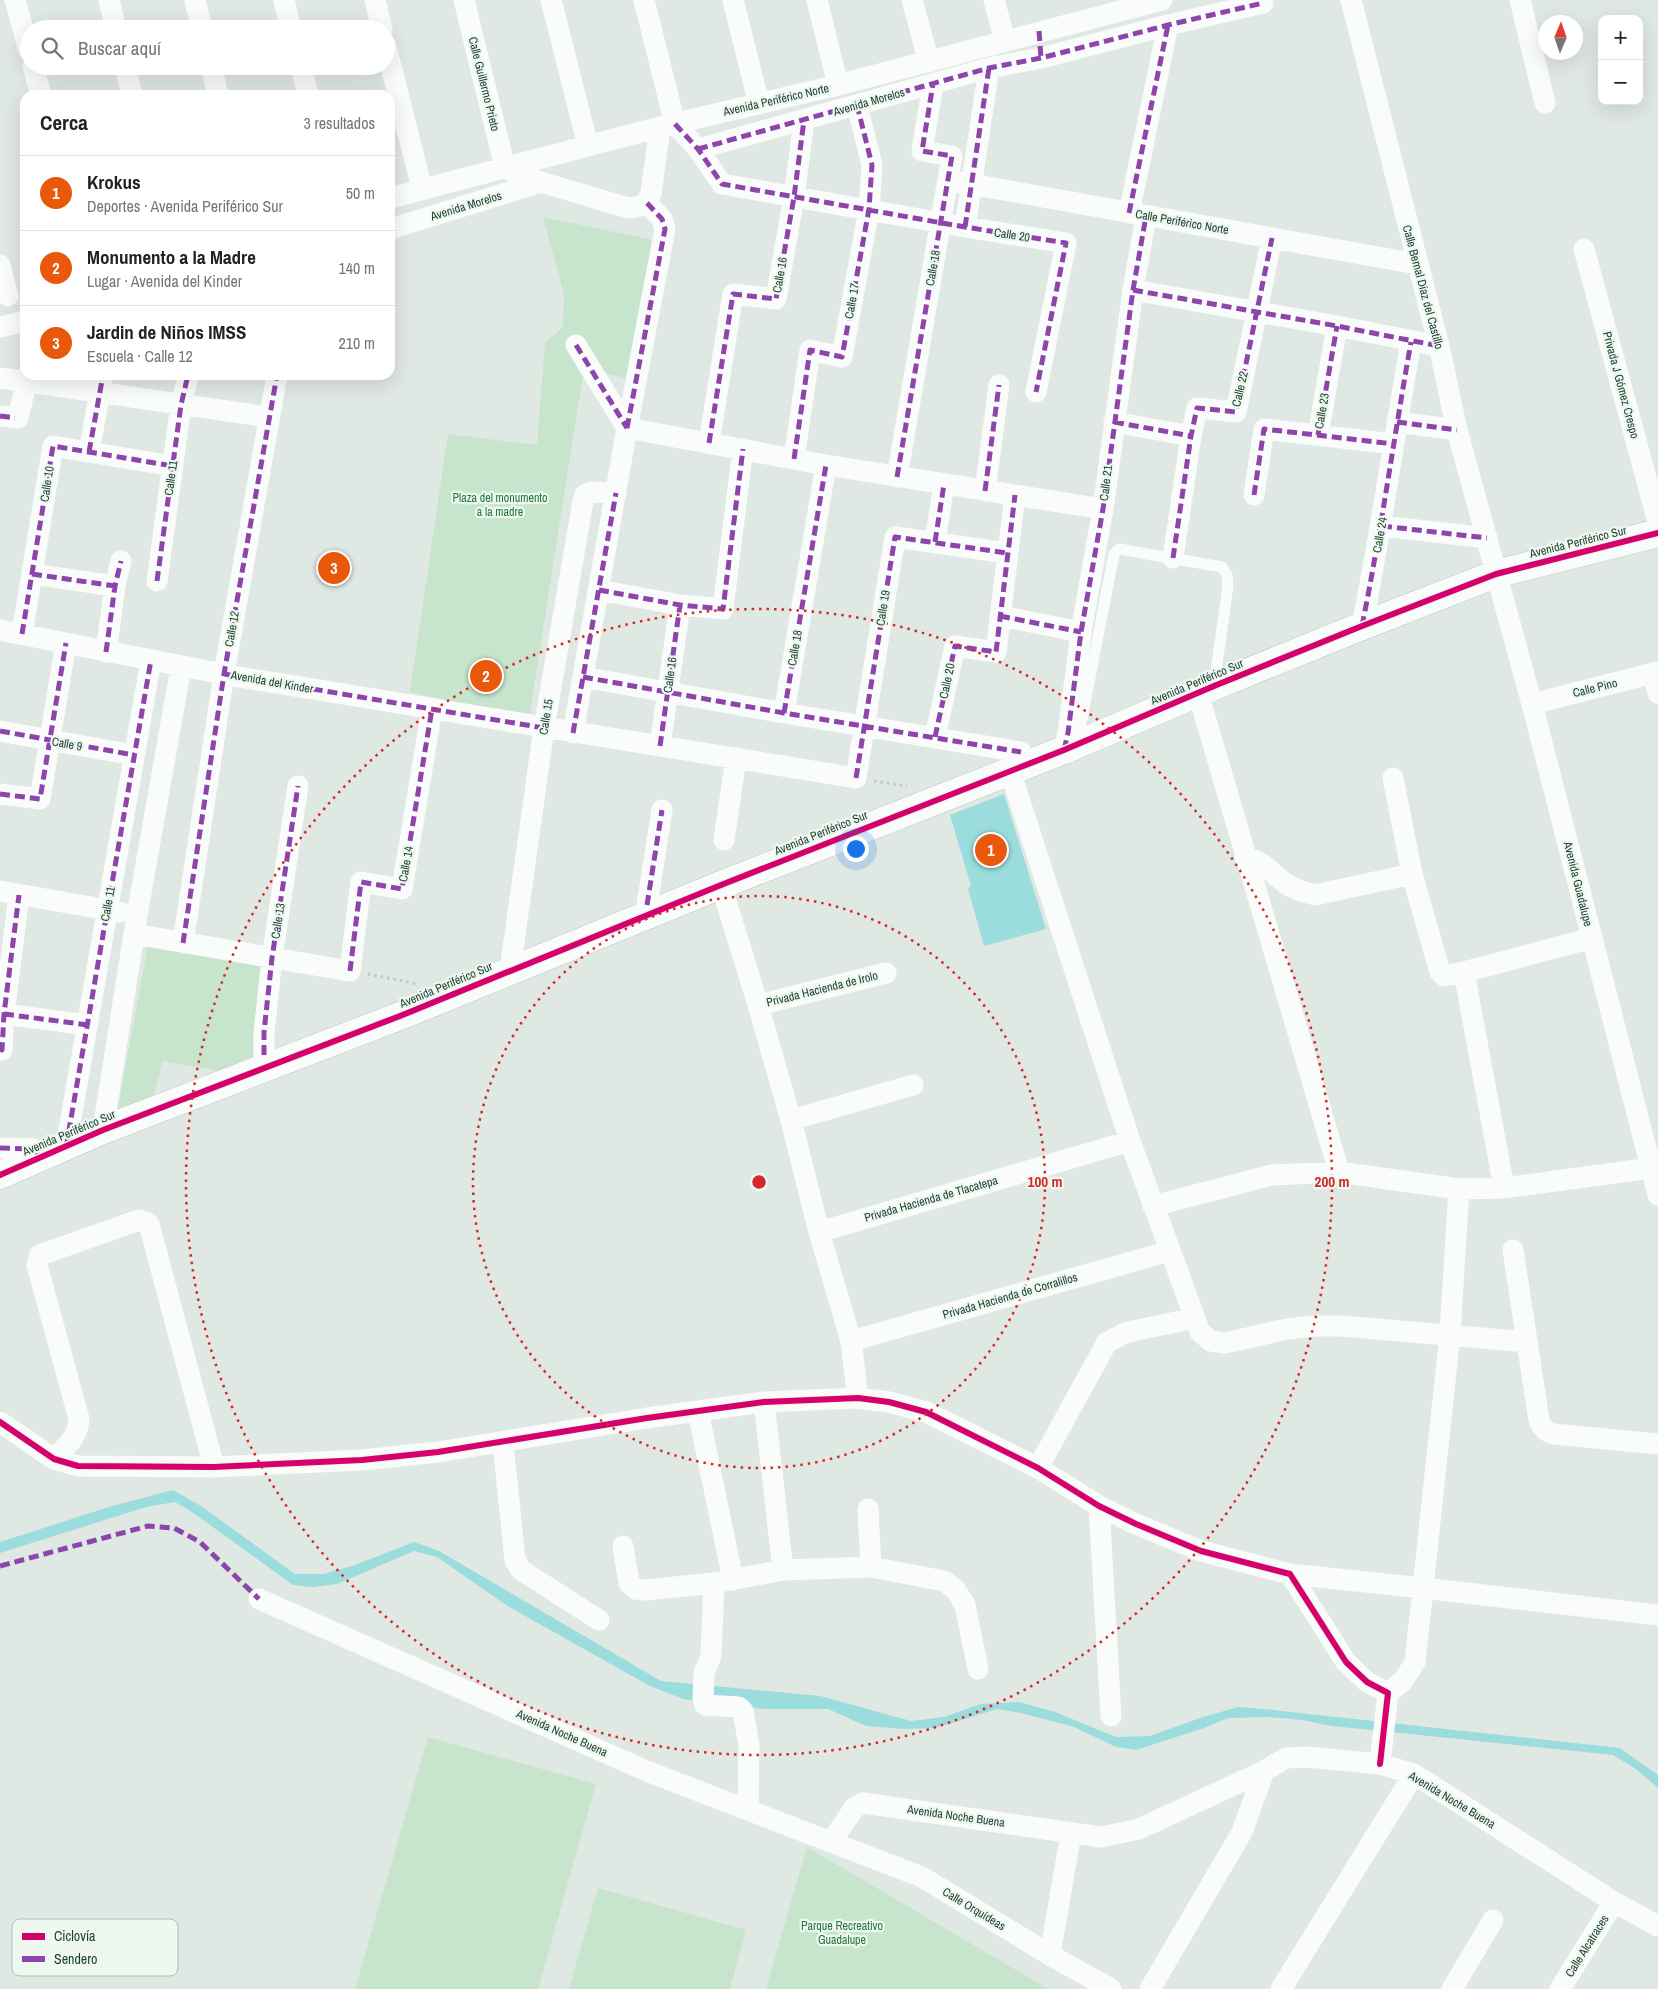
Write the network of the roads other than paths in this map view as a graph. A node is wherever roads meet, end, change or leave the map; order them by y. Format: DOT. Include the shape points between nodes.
graph roads {
  1 [pos="15,0"];
  2 [pos="109,0"];
  3 [pos="196,0"];
  4 [pos="284,0"];
  5 [pos="375,0"];
  6 [pos="464,0"];
  7 [pos="551,0"];
  8 [pos="644,0"];
  9 [pos="732,0"];
  10 [pos="817,0"];
  11 [pos="912,0"];
  12 [pos="994,0"];
  13 [pos="1162,0"];
  14 [pos="1351,0"];
  15 [pos="1520,0"];
  16 [pos="1263,3"];
  17 [pos="20,20"];
  18 [pos="114,20"];
  19 [pos="200,20"];
  20 [pos="289,20"];
  21 [pos="380,20"];
  22 [pos="1168,25"];
  23 [pos="1039,31"];
  24 [pos="1005,41"];
  25 [pos="1041,58"];
  26 [pos="929,62"];
  27 [pos="989,68"];
  28 [pos="35,75"];
  29 [pos="127,75"];
  30 [pos="213,75"];
  31 [pos="303,75"];
  32 [pos="393,75"];
  33 [pos="933,84"];
  34 [pos="838,86"];
  35 [pos="40,90"];
  36 [pos="131,90"];
  37 [pos="217,90"];
  38 [pos="307,90"];
  39 [pos="1545,103"];
  40 [pos="759,104"];
  41 [pos="857,105"];
  42 [pos="804,120"];
  43 [pos="668,125"];
  44 [pos="588,146"];
  45 [pos="698,149"];
  46 [pos="505,168"];
  47 [pos="948,180"];
  48 [pos="541,182"];
  49 [pos="972,184"];
  50 [pos="422,189"];
  51 [pos="395,197"];
  52 [pos="794,197"];
  53 [pos="648,203"];
  54 [pos="869,209"];
  55 [pos="1138,214"];
  56 [pos="941,222"];
  57 [pos="395,227"];
  58 [pos="965,227"];
  59 [pos="1272,238"];
  60 [pos="1584,248"];
  61 [pos="1417,264"];
  62 [pos="0,265"];
  63 [pos="1133,290"];
  64 [pos="11,295"];
  65 [pos="1257,313"];
  66 [pos="20,322"];
  67 [pos="1337,326"];
  68 [pos="0,327"];
  69 [pos="1412,342"];
  70 [pos="576,345"];
  71 [pos="1439,346"];
  72 [pos="0,378"];
  73 [pos="20,378"];
  74 [pos="28,380"];
  75 [pos="53,380"];
  76 [pos="187,380"];
  77 [pos="276,380"];
  78 [pos="102,384"];
  79 [pos="999,385"];
  80 [pos="1036,392"];
  81 [pos="181,405"];
  82 [pos="8,417"];
  83 [pos="269,417"];
  84 [pos="1114,422"];
  85 [pos="1397,422"];
  86 [pos="627,428"];
  87 [pos="1457,430"];
  88 [pos="1318,435"];
  89 [pos="1191,436"];
  90 [pos="709,443"];
  91 [pos="1394,444"];
  92 [pos="743,449"];
  93 [pos="89,452"];
  94 [pos="794,459"];
  95 [pos="826,465"];
  96 [pos="173,466"];
  97 [pos="897,477"];
  98 [pos="944,484"];
  99 [pos="985,491"];
  100 [pos="616,493"];
  101 [pos="1014,495"];
  102 [pos="1254,495"];
  103 [pos="1103,509"];
  104 [pos="1658,522"];
  105 [pos="1382,526"];
  106 [pos="1658,533"];
  107 [pos="1487,538"];
  108 [pos="935,542"];
  109 [pos="1007,553"];
  110 [pos="1173,558"];
  111 [pos="120,561"];
  112 [pos="32,574"];
  113 [pos="1496,574"];
  114 [pos="157,581"];
  115 [pos="115,586"];
  116 [pos="599,590"];
  117 [pos="680,605"];
  118 [pos="1000,616"];
  119 [pos="1362,626"];
  120 [pos="0,630"];
  121 [pos="1081,632"];
  122 [pos="22,634"];
  123 [pos="66,644"];
  124 [pos="106,652"];
  125 [pos="151,660"];
  126 [pos="181,667"];
  127 [pos="1655,672"];
  128 [pos="224,674"];
  129 [pos="583,677"];
  130 [pos="1206,689"];
  131 [pos="668,692"];
  132 [pos="1658,693"];
  133 [pos="1532,704"];
  134 [pos="432,709"];
  135 [pos="784,713"];
  136 [pos="864,725"];
  137 [pos="544,728"];
  138 [pos="0,731"];
  139 [pos="573,733"];
  140 [pos="935,737"];
  141 [pos="51,741"];
  142 [pos="660,746"];
  143 [pos="1070,748"];
  144 [pos="134,755"];
  145 [pos="736,758"];
  146 [pos="1016,761"];
  147 [pos="856,778"];
  148 [pos="1393,778"];
  149 [pos="298,786"];
  150 [pos="0,794"];
  151 [pos="662,810"];
  152 [pos="724,840"];
  153 [pos="1245,857"];
  154 [pos="1412,874"];
  155 [pos="721,885"];
  156 [pos="10,893"];
  157 [pos="647,905"];
  158 [pos="107,910"];
  159 [pos="136,924"];
  160 [pos="1592,938"];
  161 [pos="183,943"];
  162 [pos="272,958"];
  163 [pos="510,970"];
  164 [pos="886,972"];
  165 [pos="1464,972"];
  166 [pos="758,1005"];
  167 [pos="4,1014"];
  168 [pos="88,1025"];
  169 [pos="0,1049"];
  170 [pos="264,1055"];
  171 [pos="913,1086"];
  172 [pos="790,1120"];
  173 [pos="103,1130"];
  174 [pos="1130,1141"];
  175 [pos="66,1147"];
  176 [pos="0,1148"];
  177 [pos="41,1158"];
  178 [pos="1651,1168"];
  179 [pos="1339,1172"];
  180 [pos="0,1175"];
  181 [pos="1504,1188"];
  182 [pos="1459,1189"];
  183 [pos="1658,1195"];
  184 [pos="1153,1206"];
  185 [pos="819,1232"];
  186 [pos="1513,1250"];
  187 [pos="1170,1251"];
  188 [pos="1195,1318"];
  189 [pos="1450,1334"];
  190 [pos="851,1341"];
  191 [pos="1527,1342"];
  192 [pos="858,1398"];
  193 [pos="764,1402"];
  194 [pos="698,1411"];
  195 [pos="0,1422"];
  196 [pos="503,1443"];
  197 [pos="1658,1444"];
  198 [pos="54,1459"];
  199 [pos="214,1467"];
  200 [pos="1038,1468"];
  201 [pos="1099,1506"];
  202 [pos="868,1509"];
  203 [pos="623,1546"];
  204 [pos="871,1567"];
  205 [pos="783,1570"];
  206 [pos="1290,1574"];
  207 [pos="724,1582"];
  208 [pos="1424,1588"];
  209 [pos="259,1599"];
  210 [pos="1658,1615"];
  211 [pos="599,1620"];
  212 [pos="978,1669"];
  213 [pos="1387,1702"];
  214 [pos="1111,1716"];
  215 [pos="1380,1764"];
  216 [pos="1264,1771"];
  217 [pos="1414,1774"];
  218 [pos="748,1809"];
  219 [pos="1071,1833"];
  220 [pos="830,1842"];
  221 [pos="1614,1902"];
  222 [pos="1493,1920"];
  223 [pos="1658,1926"];
  224 [pos="1050,1955"];
  225 [pos="1111,1989"];
  226 [pos="1150,1989"];
  227 [pos="1281,1989"];
  228 [pos="1452,1989"];
  229 [pos="1560,1989"];
  1 -- 17 [label="street"];
  2 -- 18 [label="street"];
  3 -- 19 [label="street"];
  4 -- 20 [label="street"];
  5 -- 21 [label="street"];
  6 -- 46 [label="street, Calle Guillermo Prieto"];
  7 -- 44 [label="street"];
  8 -- 43 [label="street"];
  9 -- 40 [label="street"];
  10 -- 34 [label="street"];
  11 -- 26 [label="street"];
  12 -- 24 [label="street"];
  13 -- 23 [label="street, Avenida Periférico Norte"];
  14 -- 61 [label="street, Calle Bernal Díaz del Castillo"];
  15 -- 39 [label="street"];
  16 -- 22 [label="street, Avenida Morelos"];
  22 -- 25 [label="street, Avenida Morelos"];
  22 -- 55 [label="street, Calle 21"];
  23 -- 24 [label="street, Avenida Periférico Norte"];
  23 -- 25 [label="street"];
  24 -- 26 [label="street, Avenida Periférico Norte"];
  25 -- 27 [label="street, Avenida Morelos"];
  26 -- 34 [label="street, Avenida Periférico Norte"];
  27 -- 33 [label="street, Avenida Morelos"];
  27 -- 49 [label="street"];
  28 -- 35 [label="street"];
  29 -- 36 [label="street"];
  30 -- 37 [label="street"];
  31 -- 38 [label="street"];
  32 -- 50 [label="street"];
  33 -- 41 [label="street, Avenida Morelos"];
  33 -- 47 [label="street, Calle 18" via="922,151 952,156"];
  34 -- 40 [label="street, Avenida Periférico Norte"];
  40 -- 43 [label="street, Avenida Periférico Norte"];
  41 -- 42 [label="street, Avenida Morelos"];
  41 -- 54 [label="street, Calle 17" via="872,165"];
  42 -- 45 [label="street, Avenida Morelos"];
  42 -- 52 [label="street, Calle 16"];
  43 -- 44 [label="street, Avenida Periférico Norte"];
  43 -- 45 [label="street"];
  43 -- 53 [label="street"];
  44 -- 46 [label="street, Avenida Periférico Norte"];
  45 -- 52 [label="street" via="722,184"];
  46 -- 48 [label="street"];
  46 -- 50 [label="street, Avenida Periférico Norte"];
  47 -- 49 [label="street, Calle Periférico Norte"];
  47 -- 56 [label="street, Calle 18"];
  48 -- 53 [label="street" via="628,208"];
  48 -- 57 [label="street, Avenida Morelos"];
  49 -- 55 [label="street, Calle Periférico Norte"];
  49 -- 58 [label="street"];
  50 -- 51 [label="street, Avenida Periférico Norte"];
  52 -- 54 [label="street"];
  52 -- 90 [label="street, Calle 16" via="776,299 734,294"];
  53 -- 86 [label="street" via="662,219 665,229"];
  54 -- 56 [label="street"];
  54 -- 94 [label="street, Calle 17" via="842,357 810,350"];
  55 -- 59 [label="street, Calle Periférico Norte"];
  55 -- 63 [label="street, Calle 21"];
  56 -- 58 [label="street"];
  56 -- 97 [label="street, Calle 18"];
  58 -- 80 [label="street, Calle 20" via="1066,242"];
  59 -- 61 [label="street, Calle Periférico Norte"];
  59 -- 65 [label="street, Calle 22"];
  60 -- 104 [label="street, Privada J Gómez Crespo"];
  61 -- 71 [label="street, Calle Bernal Díaz del Castillo"];
  62 -- 64 [label="street"];
  63 -- 65 [label="street"];
  63 -- 84 [label="street, Calle 21"];
  65 -- 67 [label="street"];
  65 -- 89 [label="street, Calle 22" via="1236,412 1196,408"];
  66 -- 68 [label="street"];
  67 -- 69 [label="street"];
  67 -- 88 [label="street, Calle 23"];
  69 -- 71 [label="street"];
  69 -- 85 [label="street, Calle 24"];
  70 -- 86 [label="street"];
  71 -- 87 [label="street, Calle Bernal Díaz del Castillo"];
  72 -- 73 [label="street"];
  74 -- 82 [label="street" via="20,415"];
  75 -- 78 [label="street"];
  76 -- 81 [label="street, Calle 11"];
  77 -- 83 [label="street, Calle 12"];
  78 -- 81 [label="street"];
  78 -- 93 [label="street"];
  79 -- 99 [label="street"];
  81 -- 83 [label="street"];
  81 -- 96 [label="street, Calle 11"];
  83 -- 128 [label="street, Calle 12"];
  84 -- 89 [label="street"];
  84 -- 103 [label="street, Calle 21"];
  85 -- 87 [label="street"];
  85 -- 91 [label="street, Calle 24"];
  86 -- 90 [label="street"];
  86 -- 100 [label="street"];
  87 -- 107 [label="street, Calle Bernal Díaz del Castillo"];
  88 -- 91 [label="street"];
  88 -- 102 [label="street, Calle 23" via="1264,429"];
  89 -- 110 [label="street, Calle 22"];
  90 -- 92 [label="street"];
  91 -- 105 [label="street, Calle 24"];
  92 -- 94 [label="street"];
  92 -- 117 [label="street" via="723,609"];
  93 -- 96 [label="street"];
  93 -- 112 [label="street, Calle 10" via="53,446"];
  94 -- 95 [label="street"];
  95 -- 97 [label="street"];
  95 -- 135 [label="street, Calle 18"];
  96 -- 114 [label="street, Calle 11"];
  97 -- 98 [label="street"];
  98 -- 99 [label="street"];
  98 -- 108 [label="street"];
  99 -- 101 [label="street"];
  100 -- 116 [label="street"];
  100 -- 137 [label="street, Calle 15" via="592,492 585,495 583,501"];
  101 -- 103 [label="street"];
  101 -- 109 [label="street, Calle 20"];
  103 -- 121 [label="street, Calle 21"];
  105 -- 107 [label="street"];
  105 -- 119 [label="street, Calle 24"];
  106 -- 113 [label="street, Avenida Periférico Sur"];
  107 -- 113 [label="street, Calle Bernal Díaz del Castillo"];
  108 -- 109 [label="street"];
  108 -- 136 [label="street, Calle 19" via="895,537"];
  109 -- 118 [label="street, Calle 20"];
  110 -- 130 [label="lane" via="1217,565 1227,575 1228,586"];
  110 -- 143 [label="lane" via="1119,549 1114,554"];
  111 -- 115 [label="street"];
  112 -- 115 [label="street"];
  112 -- 122 [label="street, Calle 10"];
  113 -- 119 [label="street, Avenida Periférico Sur"];
  113 -- 133 [label="street, Avenida Guadalupe"];
  115 -- 124 [label="street"];
  116 -- 117 [label="street"];
  116 -- 129 [label="street"];
  117 -- 131 [label="street, Calle 16"];
  118 -- 121 [label="street"];
  118 -- 140 [label="street, Calle 20" via="996,652 955,646"];
  119 -- 130 [label="street, Avenida Periférico Sur"];
  120 -- 122 [label="street, Avenida del Kinder"];
  121 -- 143 [label="street, Calle 21" via="1068,733"];
  122 -- 123 [label="street, Avenida del Kinder"];
  123 -- 124 [label="street, Avenida del Kinder"];
  123 -- 141 [label="street"];
  124 -- 125 [label="street, Avenida del Kinder"];
  125 -- 126 [label="street, Avenida del Kinder"];
  125 -- 144 [label="street, Calle 11"];
  126 -- 128 [label="street, Avenida del Kinder"];
  126 -- 159 [label="street"];
  127 -- 132 [label="street"];
  127 -- 133 [label="street, Calle Pino"];
  128 -- 134 [label="street, Avenida del Kinder"];
  128 -- 161 [label="street, Calle 12"];
  129 -- 131 [label="street"];
  129 -- 139 [label="street"];
  130 -- 143 [label="street, Avenida Periférico Sur"];
  130 -- 153 [label="street"];
  131 -- 135 [label="street"];
  131 -- 142 [label="street, Calle 16"];
  133 -- 160 [label="street, Avenida Guadalupe"];
  134 -- 137 [label="street, Avenida del Kinder"];
  134 -- 162 [label="street, Calle 14" via="402,889 361,882 350,971"];
  135 -- 136 [label="street"];
  136 -- 140 [label="street"];
  136 -- 147 [label="street, Calle 19"];
  137 -- 139 [label="street, Avenida del Kinder"];
  137 -- 163 [label="street, Calle 15"];
  138 -- 141 [label="street, Calle 9"];
  139 -- 142 [label="street, Avenida del Kinder"];
  140 -- 146 [label="street"];
  141 -- 144 [label="street, Calle 9"];
  141 -- 150 [label="street" via="40,799"];
  142 -- 145 [label="street, Avenida del Kinder"];
  143 -- 146 [label="street, Avenida Periférico Sur"];
  144 -- 158 [label="street, Calle 11"];
  145 -- 147 [label="street, Avenida del Kinder"];
  145 -- 152 [label="street"];
  146 -- 155 [label="street, Avenida Periférico Sur"];
  146 -- 174 [label="street"];
  148 -- 154 [label="street"];
  149 -- 162 [label="street, Calle 13"];
  151 -- 157 [label="street"];
  153 -- 154 [label="street" via="1268,867 1301,892 1315,895"];
  153 -- 179 [label="street"];
  154 -- 165 [label="street" via="1440,972 1444,976"];
  155 -- 163 [label="street, Avenida Periférico Sur"];
  155 -- 166 [label="street"];
  156 -- 158 [label="street"];
  156 -- 167 [label="street"];
  158 -- 159 [label="street"];
  158 -- 168 [label="street, Calle 11"];
  159 -- 161 [label="street"];
  159 -- 173 [label="street"];
  160 -- 165 [label="street"];
  160 -- 178 [label="street, Avenida Guadalupe"];
  161 -- 162 [label="street"];
  162 -- 170 [label="street, Calle 13"];
  163 -- 173 [label="street, Avenida Periférico Sur" via="400,1016"];
  164 -- 166 [label="street, Privada Hacienda de Irolo"];
  165 -- 181 [label="street"];
  166 -- 172 [label="street"];
  167 -- 168 [label="street"];
  167 -- 169 [label="street"];
  168 -- 175 [label="street, Calle 11"];
  171 -- 172 [label="street"];
  172 -- 185 [label="street"];
  173 -- 175 [label="street, Avenida Periférico Sur"];
  174 -- 184 [label="street"];
  174 -- 185 [label="street, Privada Hacienda de Tlacatepa"];
  175 -- 177 [label="street, Avenida Periférico Sur"];
  176 -- 177 [label="street" via="33,1149"];
  177 -- 180 [label="street, Avenida Periférico Sur"];
  178 -- 181 [label="street"];
  178 -- 183 [label="street, Avenida Guadalupe"];
  179 -- 182 [label="street"];
  179 -- 184 [label="street" via="1272,1175"];
  181 -- 182 [label="street"];
  182 -- 189 [label="street"];
  184 -- 187 [label="street"];
  185 -- 190 [label="street"];
  186 -- 191 [label="street"];
  187 -- 188 [label="street"];
  187 -- 190 [label="street, Privada Hacienda de Corralillos"];
  188 -- 189 [label="street" via="1200,1332 1211,1341 1224,1343 1315,1326"];
  188 -- 200 [label="street" via="1128,1332 1107,1342"];
  189 -- 191 [label="street"];
  189 -- 208 [label="street"];
  190 -- 192 [label="street"];
  191 -- 197 [label="street" via="1539,1420 1548,1432"];
  192 -- 193 [label="street"];
  192 -- 200 [label="street" via="926,1412"];
  193 -- 194 [label="street"];
  193 -- 205 [label="street"];
  194 -- 196 [label="street"];
  194 -- 207 [label="street"];
  195 -- 198 [label="street"];
  196 -- 199 [label="street" via="362,1460"];
  196 -- 211 [label="street" via="514,1560 521,1570"];
  198 -- 199 [label="street" via="78,1466"];
  198 -- 199 [label="street" via="75,1437 79,1419 38,1259 40,1255 139,1220 149,1224"];
  200 -- 201 [label="street"];
  201 -- 206 [label="street" via="1201,1551"];
  201 -- 214 [label="street"];
  202 -- 204 [label="street"];
  203 -- 207 [label="street" via="629,1584 635,1589"];
  204 -- 205 [label="street"];
  204 -- 212 [label="street" via="944,1582 955,1589 965,1605"];
  205 -- 207 [label="street"];
  206 -- 208 [label="street"];
  206 -- 213 [label="street" via="1346,1662"];
  207 -- 218 [label="street" via="703,1690 705,1705 739,1707 743,1711 749,1745"];
  208 -- 210 [label="street"];
  208 -- 213 [label="street" via="1415,1662"];
  209 -- 218 [label="street, Avenida Noche Buena" via="649,1772"];
  213 -- 215 [label="street"];
  215 -- 216 [label="street, Avenida Noche Buena" via="1286,1758"];
  215 -- 217 [label="street, Avenida Noche Buena"];
  216 -- 219 [label="street, Avenida Noche Buena" via="1139,1829 1101,1837"];
  216 -- 226 [label="street" via="1242,1832"];
  217 -- 221 [label="street, Avenida Noche Buena"];
  217 -- 227 [label="street"];
  218 -- 220 [label="street, Avenida Noche Buena"];
  219 -- 220 [label="street, Avenida Noche Buena" via="863,1803 855,1807"];
  219 -- 224 [label="street"];
  220 -- 224 [label="street, Calle Orquídeas" via="922,1877"];
  221 -- 223 [label="street, Avenida Noche Buena"];
  221 -- 229 [label="street, Calle Alcatraces"];
  222 -- 228 [label="street"];
  224 -- 225 [label="street, Calle Orquídeas"];
}
